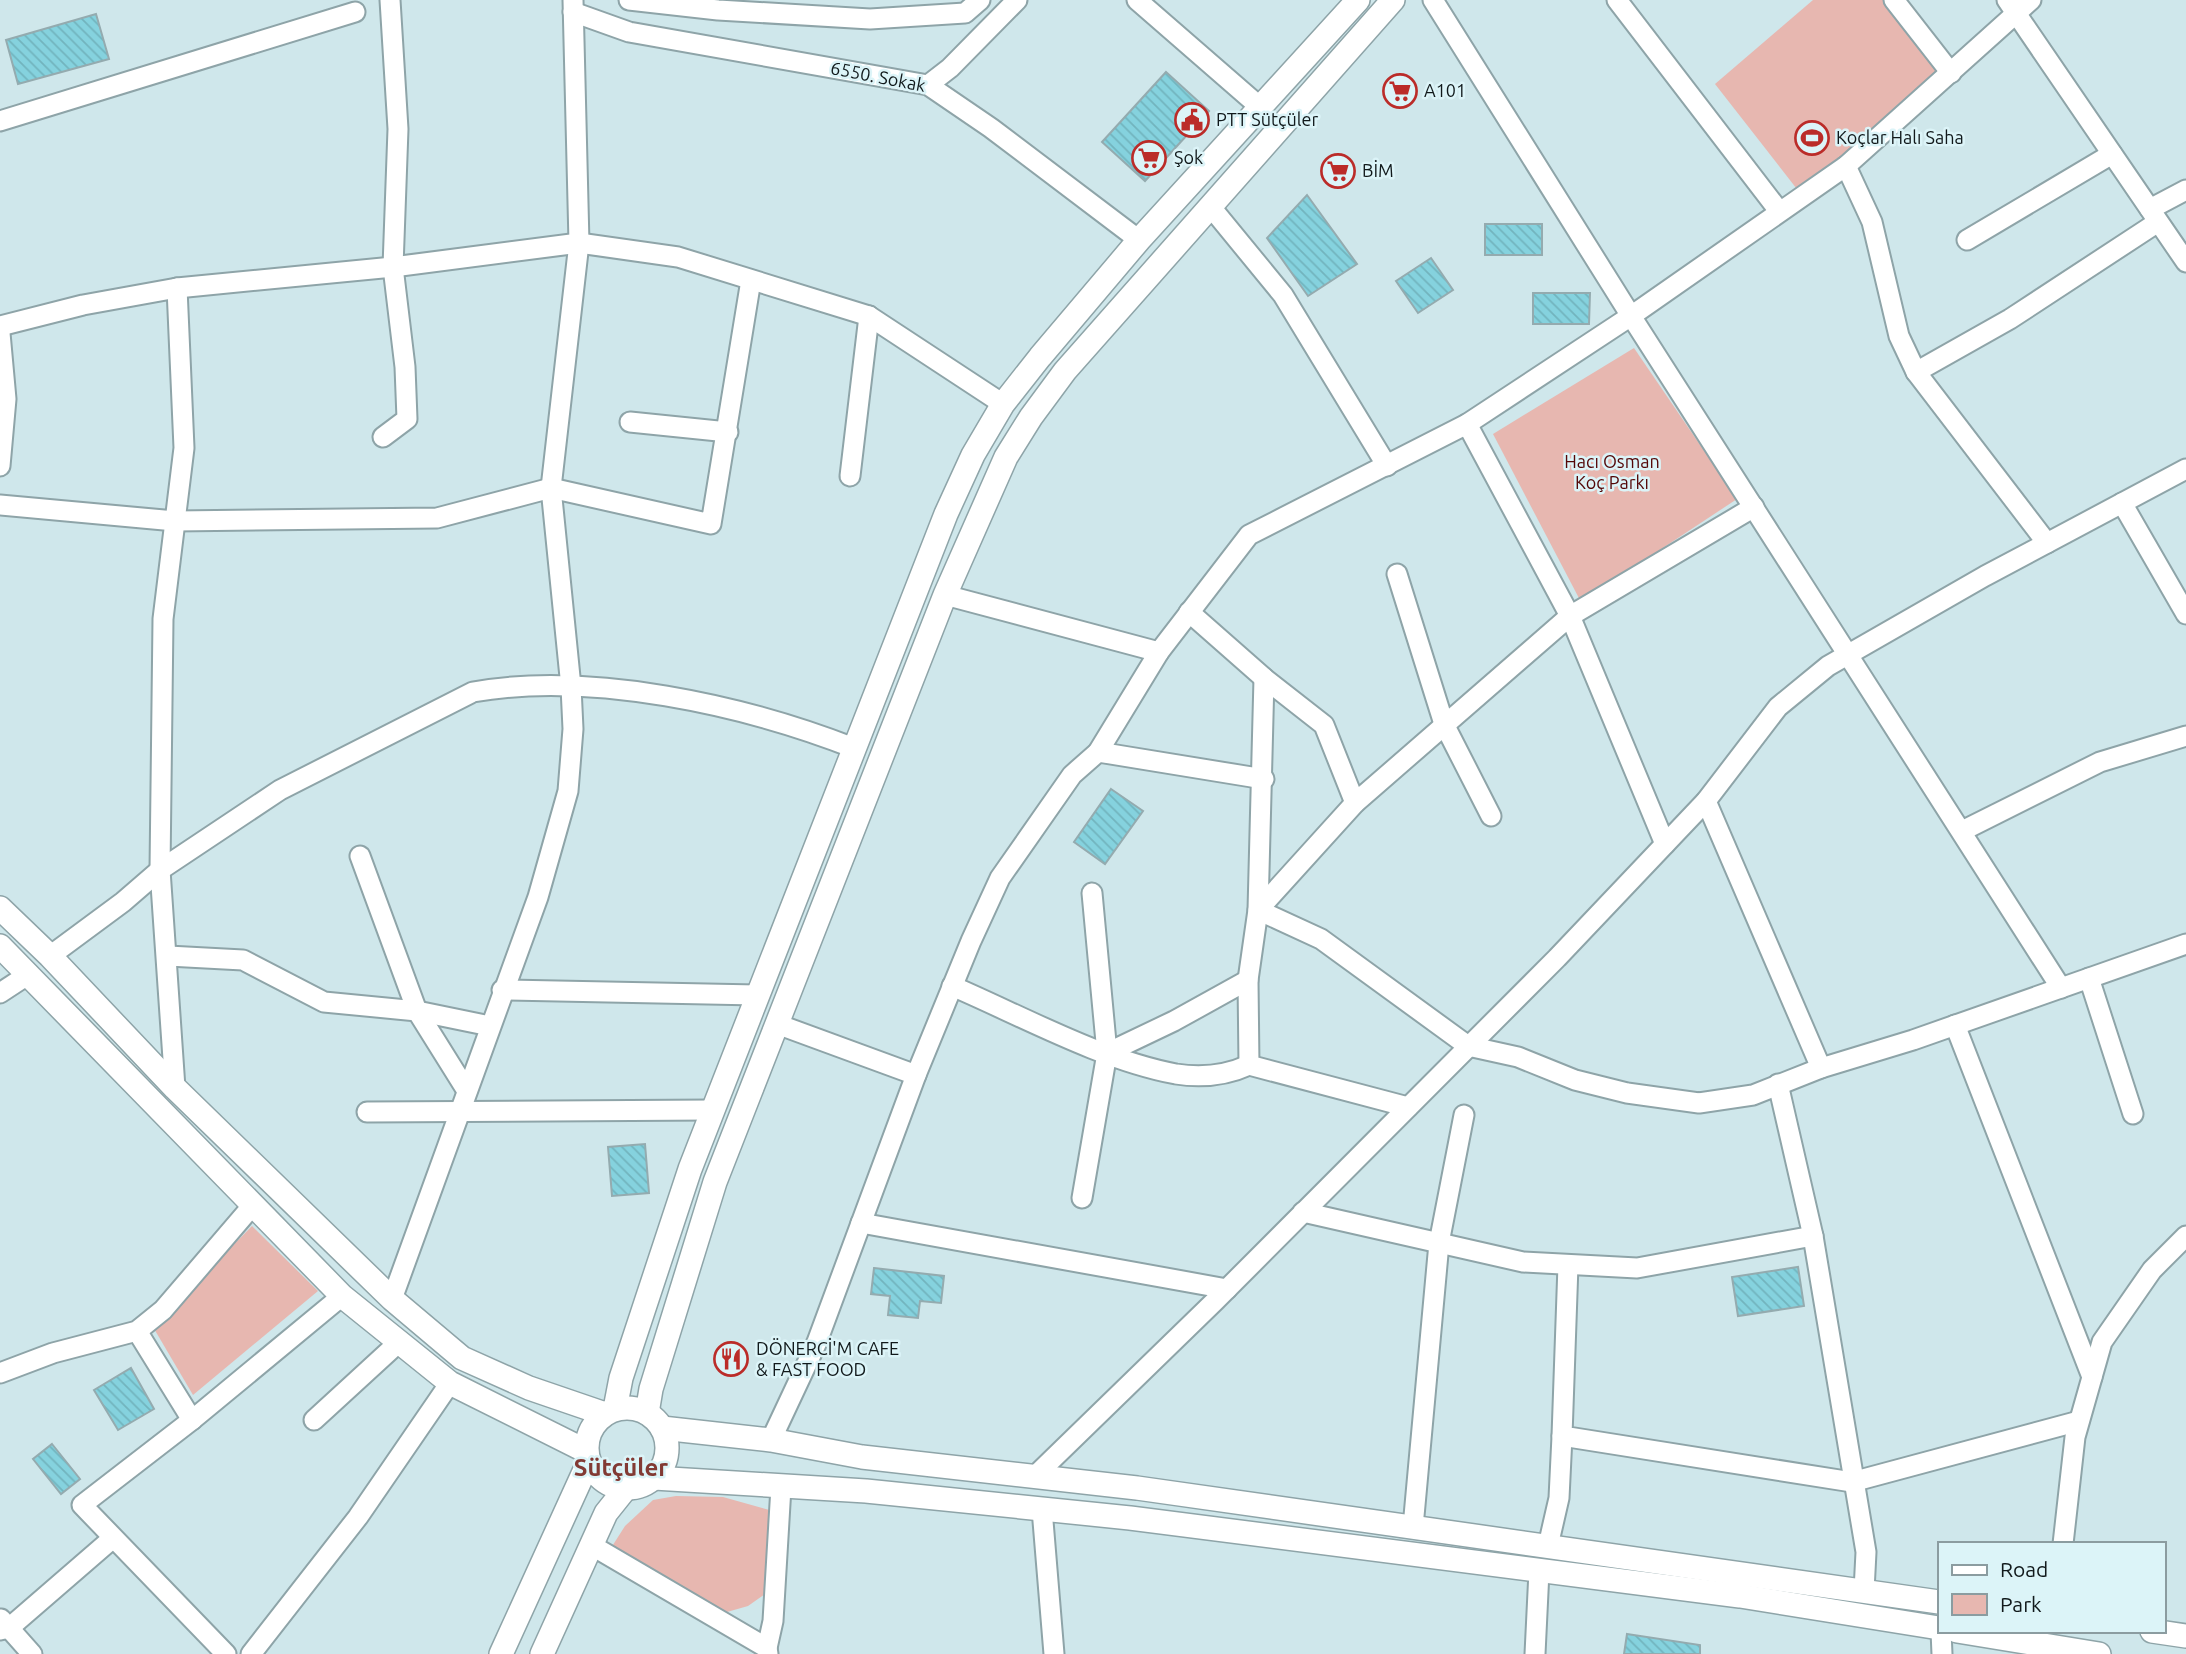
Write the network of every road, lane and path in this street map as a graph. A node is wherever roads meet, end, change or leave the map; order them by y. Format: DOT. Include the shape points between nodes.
graph roads {
  1 [pos="390,0"];
  2 [pos="629,0"];
  3 [pos="979,0"];
  4 [pos="1017,0"];
  5 [pos="1137,0"];
  6 [pos="1358,0"];
  7 [pos="1393,0"];
  8 [pos="1433,0"];
  9 [pos="1616,0"];
  10 [pos="1894,0"];
  11 [pos="2018,4"];
  12 [pos="573,6"];
  13 [pos="355,12"];
  14 [pos="1951,73"];
  15 [pos="928,85"];
  16 [pos="1260,107"];
  17 [pos="0,121"];
  18 [pos="2112,154"];
  19 [pos="1846,166"];
  20 [pos="2186,190"];
  21 [pos="1210,206"];
  22 [pos="1779,211"];
  23 [pos="2154,216"];
  24 [pos="1139,240"];
  25 [pos="1967,240"];
  26 [pos="579,243"];
  27 [pos="2186,262"];
  28 [pos="393,267"];
  29 [pos="751,279"];
  30 [pos="177,288"];
  31 [pos="869,316"];
  32 [pos="1630,316"];
  33 [pos="0,326"];
  34 [pos="0,333"];
  35 [pos="1916,372"];
  36 [pos="3,400"];
  37 [pos="1003,404"];
  38 [pos="630,422"];
  39 [pos="1467,424"];
  40 [pos="728,432"];
  41 [pos="383,438"];
  42 [pos="0,466"];
  43 [pos="1387,466"];
  44 [pos="2186,470"];
  45 [pos="850,476"];
  46 [pos="551,488"];
  47 [pos="2122,503"];
  48 [pos="0,505"];
  49 [pos="1754,507"];
  50 [pos="174,521"];
  51 [pos="2047,543"];
  52 [pos="1397,574"];
  53 [pos="945,595"];
  54 [pos="1189,612"];
  55 [pos="2186,614"];
  56 [pos="1570,616"];
  57 [pos="1159,652"];
  58 [pos="1849,654"];
  59 [pos="1264,678"];
  60 [pos="571,687"];
  61 [pos="1444,724"];
  62 [pos="2186,736"];
  63 [pos="853,748"];
  64 [pos="1098,752"];
  65 [pos="1264,779"];
  66 [pos="1706,801"];
  67 [pos="1355,803"];
  68 [pos="1490,816"];
  69 [pos="1962,831"];
  70 [pos="1665,844"];
  71 [pos="360,856"];
  72 [pos="160,870"];
  73 [pos="1092,894"];
  74 [pos="0,908"];
  75 [pos="1258,910"];
  76 [pos="2186,944"];
  77 [pos="0,946"];
  78 [pos="50,956"];
  79 [pos="168,956"];
  80 [pos="29,974"];
  81 [pos="2089,978"];
  82 [pos="1248,980"];
  83 [pos="952,986"];
  84 [pos="2061,988"];
  85 [pos="502,990"];
  86 [pos="0,993"];
  87 [pos="757,995"];
  88 [pos="417,1011"];
  89 [pos="777,1024"];
  90 [pos="1955,1025"];
  91 [pos="490,1026"];
  92 [pos="1468,1046"];
  93 [pos="1107,1053"];
  94 [pos="1250,1065"];
  95 [pos="1821,1068"];
  96 [pos="916,1074"];
  97 [pos="1778,1084"];
  98 [pos="174,1088"];
  99 [pos="467,1091"];
  100 [pos="1408,1107"];
  101 [pos="460,1110"];
  102 [pos="712,1110"];
  103 [pos="367,1112"];
  104 [pos="2133,1114"];
  105 [pos="1464,1115"];
  106 [pos="1082,1198"];
  107 [pos="253,1205"];
  108 [pos="1303,1212"];
  109 [pos="862,1223"];
  110 [pos="1813,1236"];
  111 [pos="2186,1236"];
  112 [pos="1439,1243"];
  113 [pos="1568,1265"];
  114 [pos="1227,1289"];
  115 [pos="342,1296"];
  116 [pos="392,1299"];
  117 [pos="137,1331"];
  118 [pos="398,1343"];
  119 [pos="0,1373"];
  120 [pos="2092,1377"];
  121 [pos="450,1383"];
  122 [pos="610,1412"];
  123 [pos="192,1420"];
  124 [pos="314,1420"];
  125 [pos="654,1420"];
  126 [pos="2079,1421"];
  127 [pos="1562,1436"];
  128 [pos="771,1440"];
  129 [pos="587,1456"];
  130 [pos="1035,1476"];
  131 [pos="654,1478"];
  132 [pos="1852,1482"];
  133 [pos="782,1486"];
  134 [pos="626,1488"];
  135 [pos="1042,1509"];
  136 [pos="1413,1527"];
  137 [pos="113,1538"];
  138 [pos="2063,1542"];
  139 [pos="591,1545"];
  140 [pos="1548,1546"];
  141 [pos="1539,1571"];
  142 [pos="1864,1591"];
  143 [pos="1938,1602"];
  144 [pos="3,1626"];
  145 [pos="1938,1630"];
  146 [pos="1940,1633"];
  147 [pos="1969,1633"];
  148 [pos="2165,1633"];
  149 [pos="2186,1636"];
  150 [pos="768,1651"];
  151 [pos="32,1654"];
  152 [pos="226,1654"];
  153 [pos="251,1654"];
  154 [pos="501,1654"];
  155 [pos="542,1654"];
  156 [pos="1054,1654"];
  157 [pos="1535,1654"];
  158 [pos="1942,1654"];
  159 [pos="2099,1654"];
  1 -- 28 [label="street" via="398,129"];
  2 -- 3 [label="street" via="870,19 965,13"];
  4 -- 15 [label="street"];
  5 -- 16 [label="street"];
  6 -- 16 [label="main road"];
  7 -- 21 [label="main road"];
  8 -- 32 [label="street"];
  9 -- 22 [label="street"];
  10 -- 14 [label="street"];
  11 -- 14 [label="street"];
  11 -- 18 [label="street"];
  12 -- 15 [label="street, 6550. Sokak" via="629,32"];
  12 -- 26 [label="street"];
  13 -- 17 [label="street"];
  14 -- 19 [label="street"];
  15 -- 24 [label="street, 6550. Sokak"];
  16 -- 24 [label="main road"];
  18 -- 23 [label="street"];
  18 -- 25 [label="street"];
  19 -- 22 [label="street"];
  19 -- 35 [label="street" via="1872,222 1899,336"];
  20 -- 23 [label="street"];
  21 -- 43 [label="street" via="1283,295"];
  21 -- 53 [label="main road" via="1031,416 1006,457"];
  22 -- 32 [label="street"];
  23 -- 27 [label="street"];
  23 -- 35 [label="street" via="2010,320"];
  24 -- 37 [label="main road"];
  26 -- 28 [label="street"];
  26 -- 29 [label="street" via="678,257"];
  26 -- 46 [label="street"];
  28 -- 30 [label="street"];
  28 -- 41 [label="street" via="407,419"];
  29 -- 31 [label="street"];
  29 -- 40 [label="street"];
  30 -- 33 [label="street"];
  30 -- 50 [label="street" via="184,448"];
  31 -- 37 [label="street"];
  31 -- 45 [label="street"];
  32 -- 39 [label="street"];
  32 -- 49 [label="street"];
  34 -- 36 [label="street"];
  35 -- 51 [label="street"];
  36 -- 42 [label="street"];
  37 -- 63 [label="main road" via="946,514"];
  38 -- 40 [label="street"];
  39 -- 43 [label="street"];
  39 -- 56 [label="street"];
  40 -- 46 [label="street" via="711,524"];
  43 -- 54 [label="street" via="1250,535"];
  44 -- 47 [label="street"];
  46 -- 50 [label="street" via="437,518"];
  46 -- 60 [label="street"];
  47 -- 51 [label="street"];
  47 -- 55 [label="street"];
  48 -- 50 [label="street"];
  49 -- 56 [label="street"];
  49 -- 58 [label="street"];
  50 -- 72 [label="street" via="163,620"];
  51 -- 58 [label="street"];
  52 -- 61 [label="street"];
  53 -- 57 [label="street"];
  53 -- 89 [label="main road"];
  54 -- 57 [label="street"];
  54 -- 59 [label="street"];
  56 -- 61 [label="street"];
  56 -- 70 [label="street"];
  57 -- 64 [label="street"];
  58 -- 66 [label="street" via="1779,707"];
  58 -- 69 [label="street"];
  59 -- 65 [label="street"];
  59 -- 67 [label="street" via="1324,725"];
  60 -- 63 [label="street" via="670,696 763,716"];
  60 -- 72 [label="street" via="505,686 473,692 281,790"];
  60 -- 85 [label="street" via="568,791 538,897"];
  61 -- 67 [label="street"];
  61 -- 68 [label="street"];
  62 -- 69 [label="street" via="2100,762"];
  63 -- 87 [label="main road"];
  64 -- 65 [label="street"];
  64 -- 83 [label="street" via="1072,775 1000,878"];
  65 -- 75 [label="street"];
  66 -- 70 [label="street"];
  66 -- 95 [label="street"];
  67 -- 75 [label="street"];
  69 -- 84 [label="street"];
  70 -- 92 [label="street"];
  71 -- 88 [label="street"];
  72 -- 78 [label="street"];
  72 -- 79 [label="street"];
  73 -- 93 [label="street"];
  74 -- 78 [label="main road"];
  75 -- 82 [label="street"];
  75 -- 92 [label="street" via="1321,939"];
  76 -- 81 [label="street"];
  77 -- 80 [label="main road"];
  78 -- 98 [label="main road"];
  79 -- 88 [label="street" via="243,960 324,1002"];
  79 -- 98 [label="street"];
  80 -- 86 [label="street"];
  80 -- 107 [label="main road"];
  81 -- 84 [label="street"];
  81 -- 104 [label="street"];
  82 -- 93 [label="street"];
  82 -- 94 [label="street"];
  83 -- 93 [label="street"];
  83 -- 96 [label="street"];
  84 -- 90 [label="street"];
  85 -- 87 [label="street"];
  85 -- 91 [label="street"];
  87 -- 102 [label="main road"];
  88 -- 91 [label="street"];
  88 -- 99 [label="street"];
  89 -- 96 [label="street"];
  89 -- 125 [label="main road" via="715,1182 651,1390"];
  90 -- 95 [label="street"];
  90 -- 120 [label="street"];
  91 -- 99 [label="street"];
  92 -- 97 [label="street" via="1518,1057 1575,1080 1627,1093 1699,1103 1753,1095"];
  92 -- 100 [label="street"];
  93 -- 94 [label="street" via="1177,1074 1228,1074"];
  93 -- 106 [label="street"];
  94 -- 100 [label="street"];
  95 -- 97 [label="street"];
  96 -- 109 [label="street"];
  97 -- 110 [label="street"];
  98 -- 116 [label="main road"];
  99 -- 101 [label="street"];
  100 -- 108 [label="street"];
  101 -- 102 [label="street"];
  101 -- 103 [label="street"];
  101 -- 116 [label="street"];
  102 -- 122 [label="main road"];
  105 -- 112 [label="street"];
  107 -- 115 [label="main road"];
  107 -- 117 [label="street" via="163,1310"];
  108 -- 112 [label="street"];
  108 -- 114 [label="street"];
  109 -- 114 [label="street"];
  109 -- 128 [label="street" via="817,1342"];
  110 -- 113 [label="street" via="1637,1268"];
  110 -- 132 [label="street"];
  111 -- 120 [label="street" via="2152,1270 2102,1342"];
  112 -- 113 [label="street" via="1523,1262"];
  112 -- 136 [label="street"];
  113 -- 127 [label="street"];
  114 -- 130 [label="street"];
  115 -- 118 [label="main road"];
  115 -- 123 [label="street"];
  116 -- 122 [label="main road" via="462,1358 529,1388"];
  117 -- 119 [label="street" via="53,1353"];
  117 -- 123 [label="street"];
  118 -- 121 [label="main road"];
  118 -- 124 [label="street"];
  120 -- 126 [label="street"];
  121 -- 129 [label="main road"];
  121 -- 153 [label="street" via="358,1517"];
  122 -- 125 [label="main road" via="626,1408"];
  122 -- 129 [label="main road" via="591,1430"];
  123 -- 137 [label="street" via="82,1505"];
  125 -- 128 [label="main road"];
  125 -- 131 [label="main road" via="667,1449"];
  126 -- 132 [label="street"];
  126 -- 138 [label="street"];
  127 -- 132 [label="street"];
  127 -- 140 [label="street" via="1559,1498"];
  128 -- 130 [label="main road" via="862,1457"];
  129 -- 134 [label="main road" via="607,1483"];
  129 -- 154 [label="main road"];
  130 -- 136 [label="main road"];
  131 -- 133 [label="main road"];
  131 -- 134 [label="main road"];
  132 -- 142 [label="street" via="1866,1552"];
  133 -- 135 [label="main road"];
  133 -- 150 [label="street"];
  134 -- 139 [label="main road" via="606,1513"];
  135 -- 141 [label="main road"];
  135 -- 156 [label="street"];
  136 -- 140 [label="main road"];
  137 -- 144 [label="street"];
  137 -- 152 [label="street"];
  139 -- 150 [label="street"];
  139 -- 155 [label="main road"];
  140 -- 142 [label="main road"];
  141 -- 145 [label="main road" via="1740,1596"];
  141 -- 157 [label="street"];
  142 -- 143 [label="main road"];
  144 -- 151 [label="street"];
  146 -- 158 [label="street"];
  147 -- 159 [label="main road"];
  148 -- 149 [label="main road"];
}
